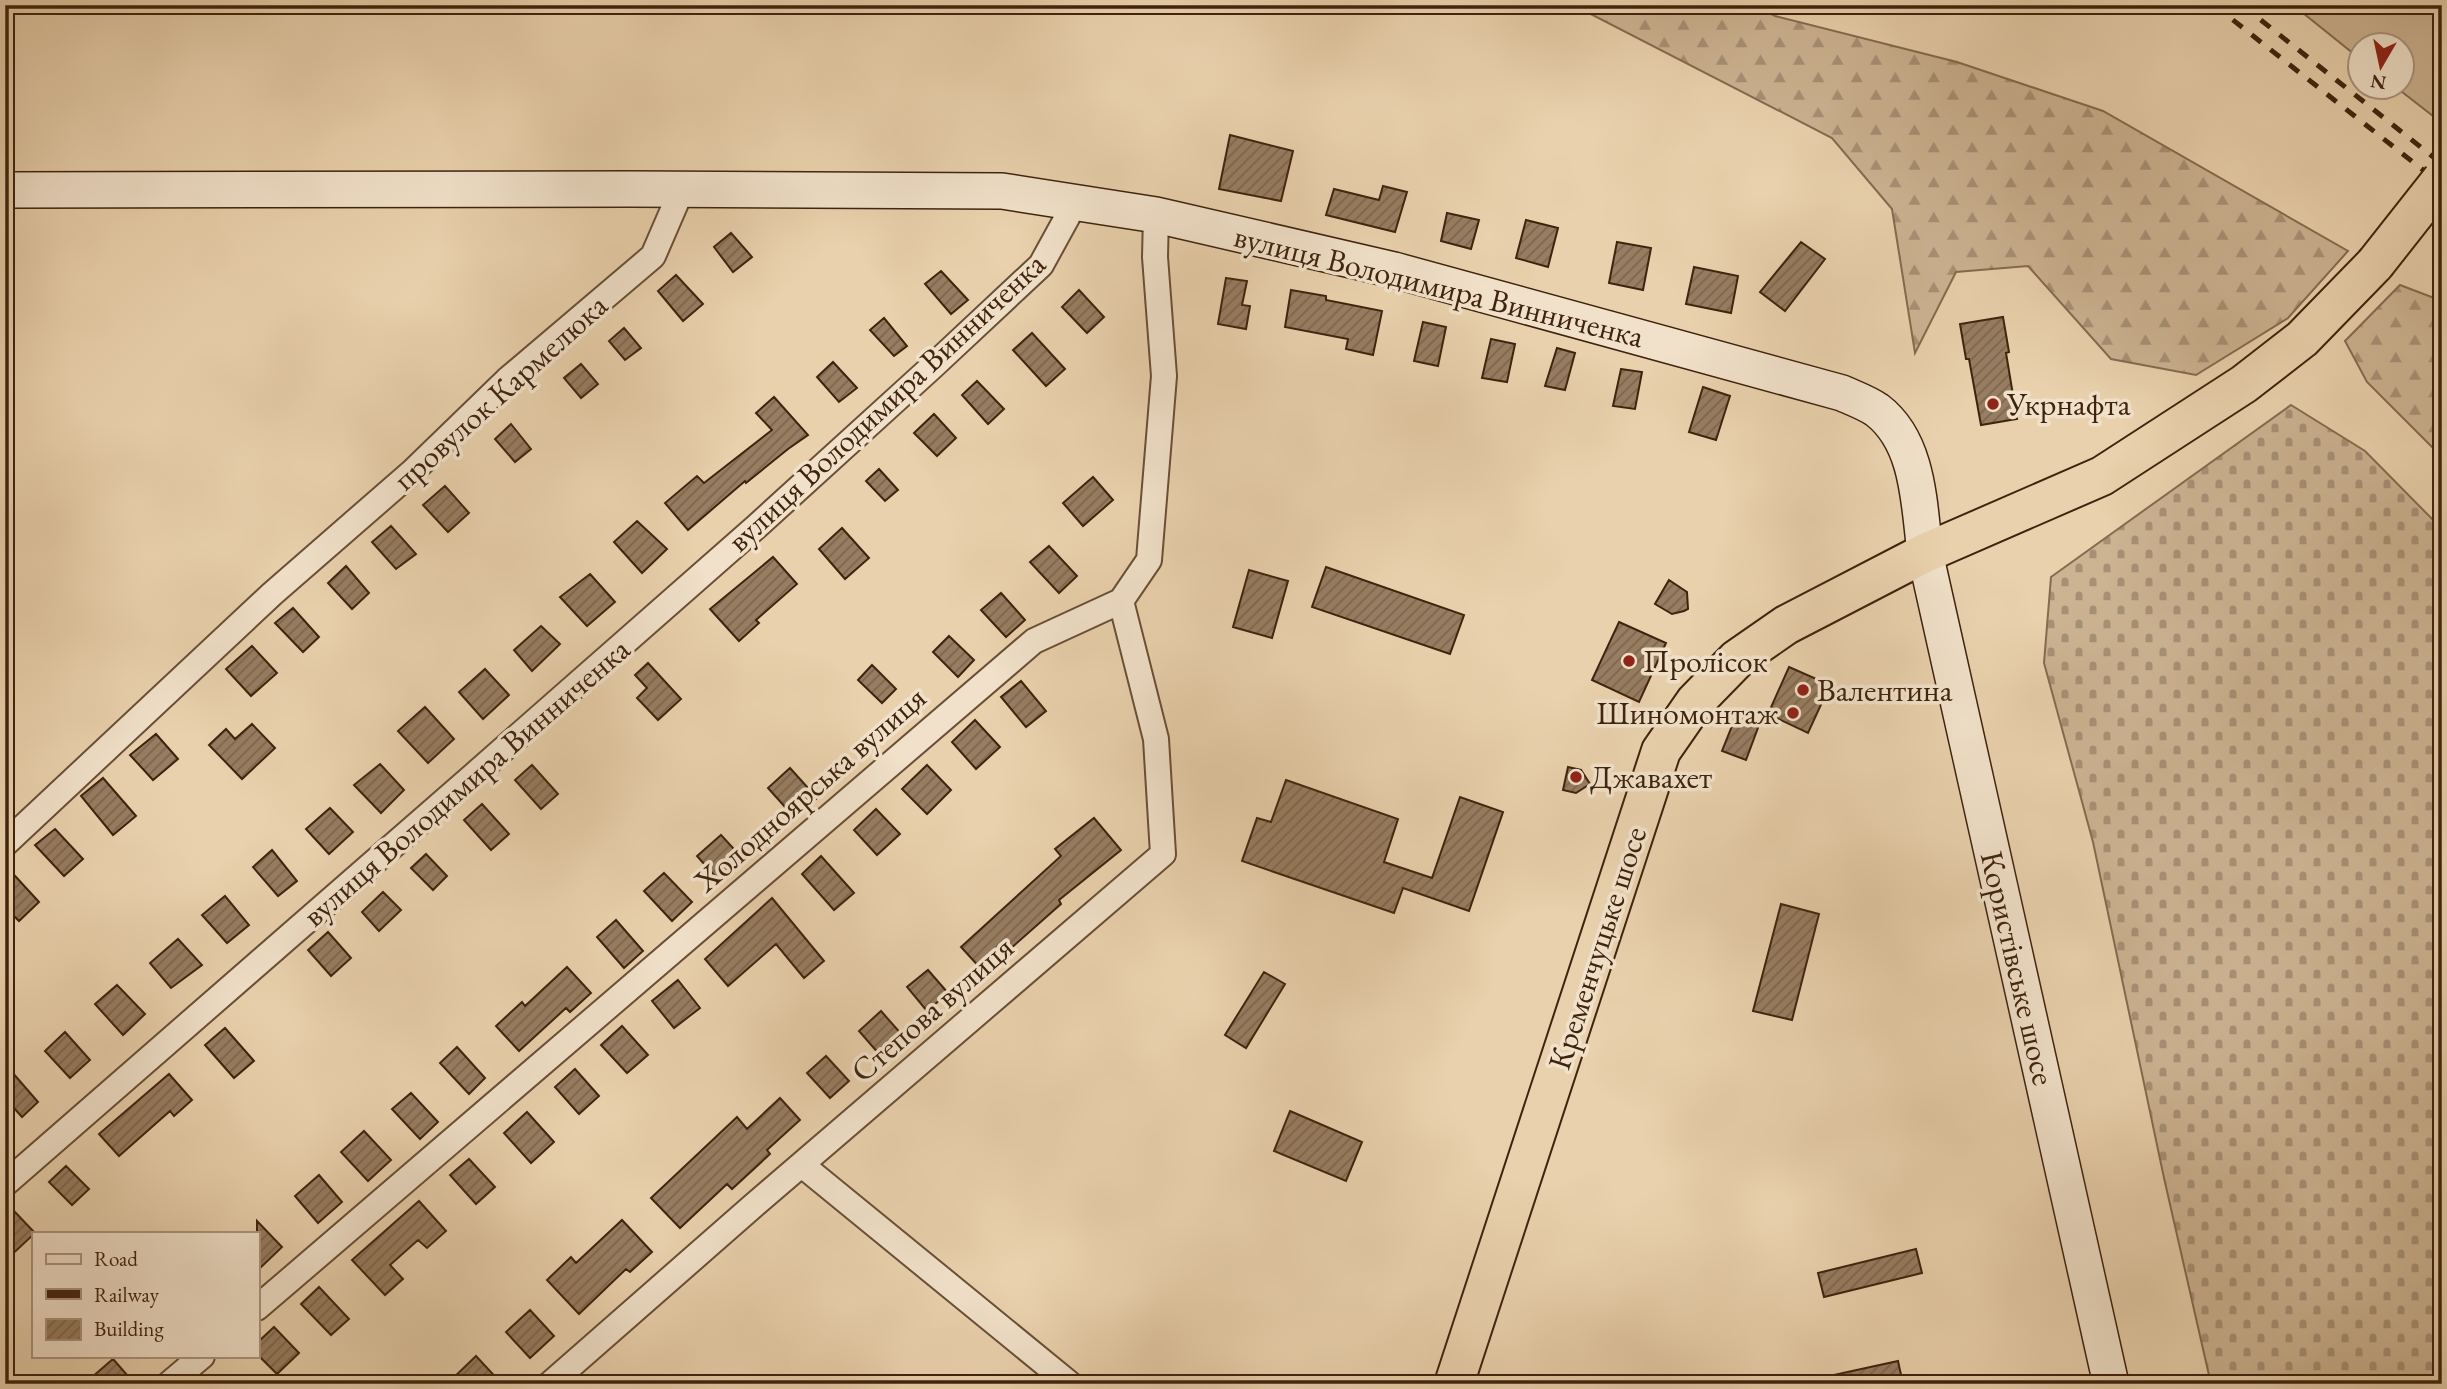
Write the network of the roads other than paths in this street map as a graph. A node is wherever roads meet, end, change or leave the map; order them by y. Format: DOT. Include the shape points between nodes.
graph roads {
  1 [pos="2442,178"];
  2 [pos="682,189"];
  3 [pos="5,190"];
  4 [pos="1075,203"];
  5 [pos="1156,215"];
  6 [pos="1925,553"];
  7 [pos="1121,601"];
  8 [pos="5,844"];
  9 [pos="803,1165"];
  10 [pos="5,1184"];
  11 [pos="259,1306"];
  12 [pos="200,1358"];
  13 [pos="169,1384"];
  14 [pos="550,1384"];
  15 [pos="1070,1384"];
  16 [pos="1454,1384"];
  17 [pos="2110,1384"];
  1 -- 6 [label="highway, Кременчуцьке шосе, bridge" via="2375,264 2302,339 2245,384 2102,476"];
  2 -- 3 [label="street"];
  2 -- 4 [label="street" via="1002,191"];
  2 -- 8 [label="street, провулок Кармелюка" via="653,256 507,380"];
  4 -- 5 [label="street, вулиця Володимира Винниченка"];
  4 -- 10 [label="street, вулиця Володимира Винниченка" via="1041,265 933,366 756,527"];
  5 -- 6 [label="street, вулиця Володимира Винниченка" via="1394,270 1842,393 1876,410 1907,449"];
  5 -- 7 [label="street" via="1164,376 1149,560"];
  6 -- 16 [label="highway, Кременчуцьке шосе" via="1786,625 1737,659 1695,702 1661,751"];
  6 -- 17 [label="street, Користівське шосе"];
  7 -- 9 [label="street, Степова вулиця" via="1156,739 1163,854"];
  7 -- 11 [label="street, Холодноярська вулиця" via="1034,642"];
  9 -- 14 [label="street, Степова вулиця"];
  9 -- 15 [label="street"];
  12 -- 13 [label="street"];
}
